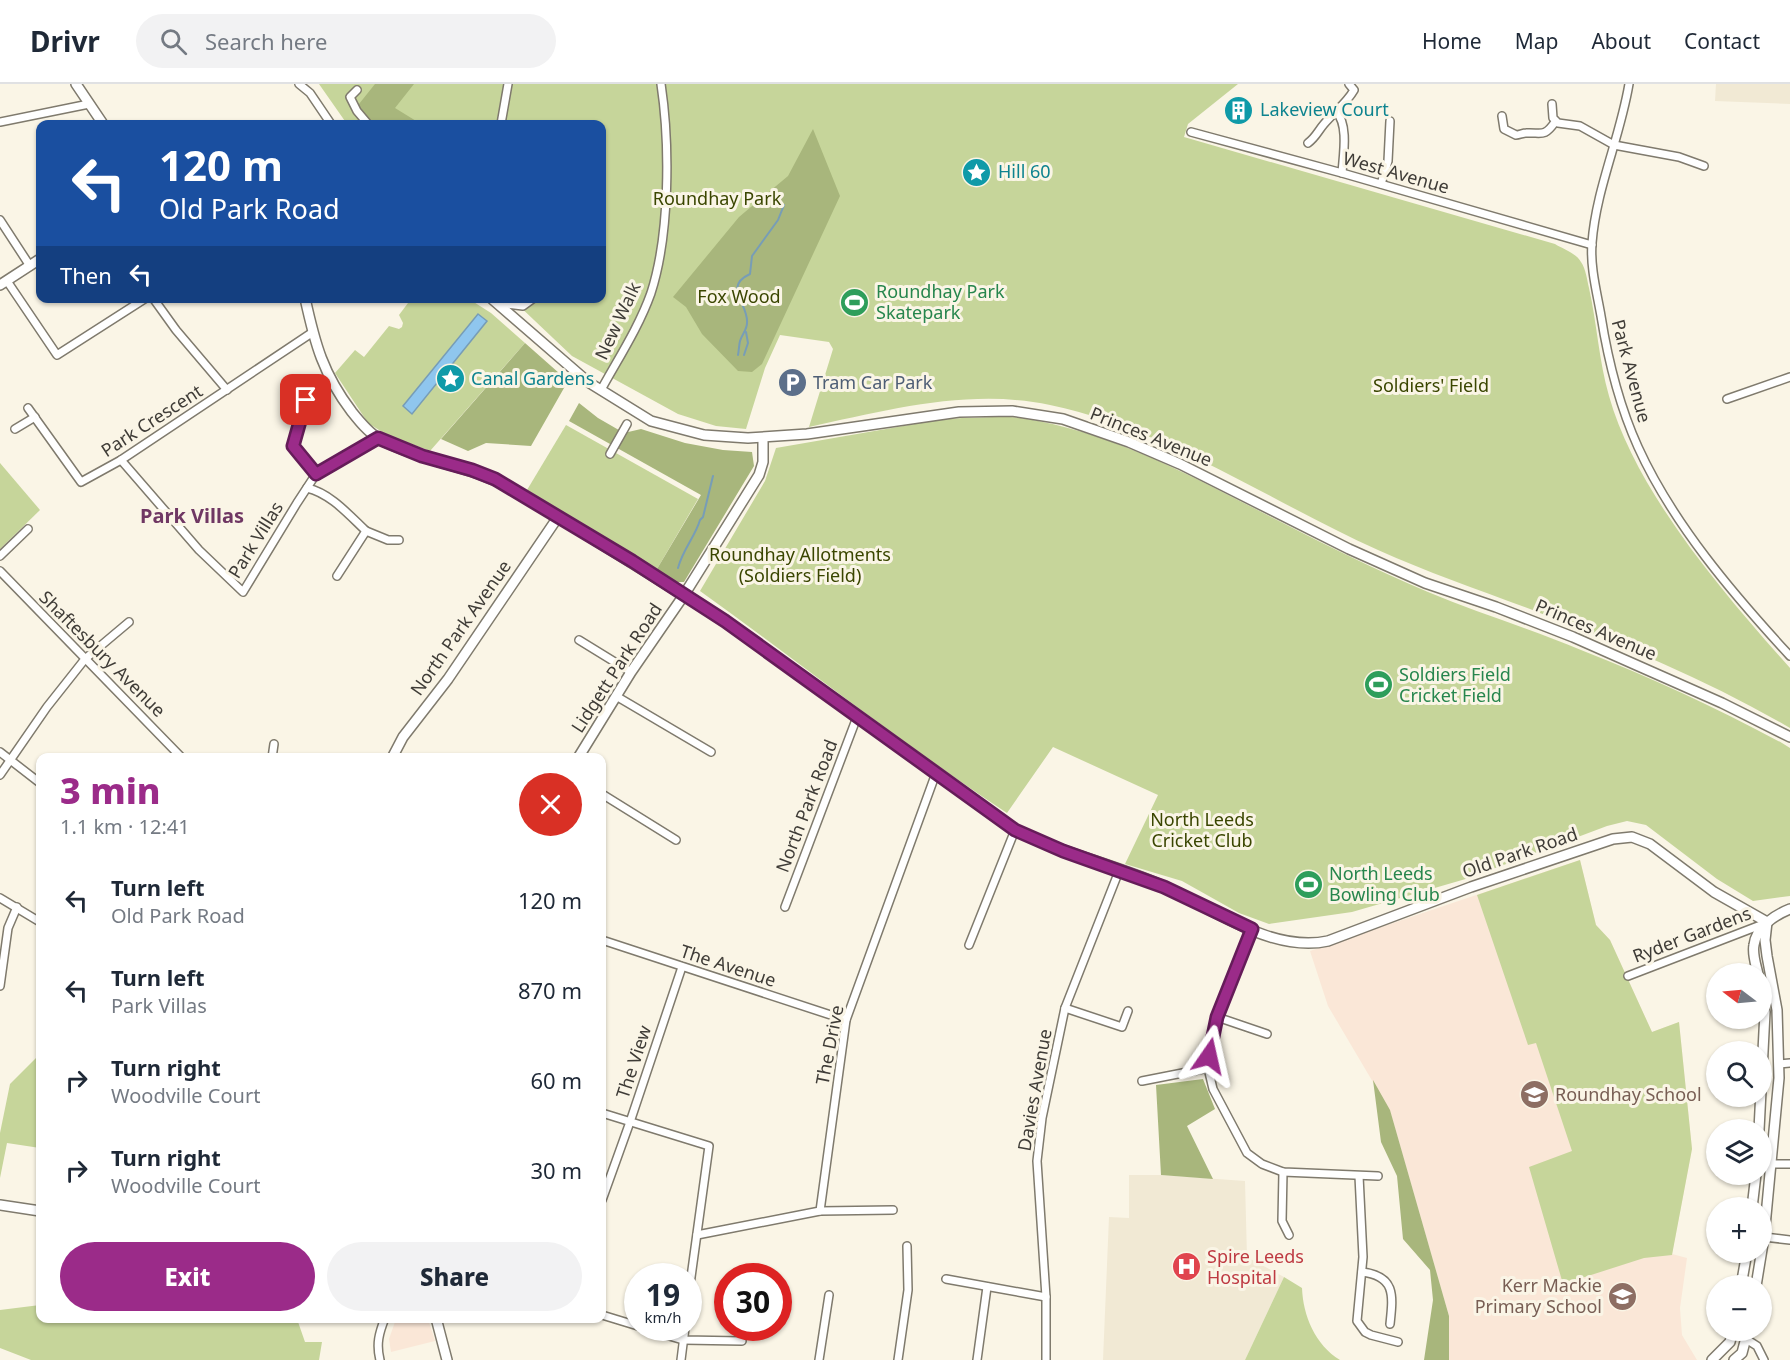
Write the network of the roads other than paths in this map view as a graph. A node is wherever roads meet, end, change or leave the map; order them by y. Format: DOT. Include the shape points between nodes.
graph roads {
  1 [pos="76,84"];
  2 [pos="299,84"];
  3 [pos="508,84"];
  4 [pos="661,84"];
  5 [pos="1349,84"];
  6 [pos="1629,84"];
  7 [pos="357,90"];
  8 [pos="89,104"];
  9 [pos="1552,104"];
  10 [pos="1336,112"];
  11 [pos="1502,116"];
  12 [pos="100,120"];
  13 [pos="328,120"];
  14 [pos="365,120"];
  15 [pos="502,120"];
  16 [pos="1390,121"];
  17 [pos="0,122"];
  18 [pos="1555,122"];
  19 [pos="1191,132"];
  20 [pos="1308,142"];
  21 [pos="1614,145"];
  22 [pos="1704,166"];
  23 [pos="1342,173"];
  24 [pos="1380,184"];
  25 [pos="0,220"];
  26 [pos="1592,245"];
  27 [pos="36,262"];
  28 [pos="30,266"];
  29 [pos="3,283"];
  30 [pos="138,303"];
  31 [pos="157,303"];
  32 [pos="306,303"];
  33 [pos="497,303"];
  34 [pos="528,303"];
  35 [pos="507,304"];
  36 [pos="313,332"];
  37 [pos="1790,377"];
  38 [pos="227,390"];
  39 [pos="601,390"];
  40 [pos="1727,399"];
  41 [pos="306,400"];
  42 [pos="28,408"];
  43 [pos="34,417"];
  44 [pos="627,424"];
  45 [pos="15,429"];
  46 [pos="378,438"];
  47 [pos="763,438"];
  48 [pos="610,454"];
  49 [pos="121,460"];
  50 [pos="316,474"];
  51 [pos="307,488"];
  52 [pos="558,517"];
  53 [pos="28,529"];
  54 [pos="366,531"];
  55 [pos="399,540"];
  56 [pos="0,556"];
  57 [pos="0,571"];
  58 [pos="337,576"];
  59 [pos="684,595"];
  60 [pos="129,622"];
  61 [pos="579,640"];
  62 [pos="1790,656"];
  63 [pos="85,659"];
  64 [pos="631,672"];
  65 [pos="616,696"];
  66 [pos="857,717"];
  67 [pos="1790,738"];
  68 [pos="274,744"];
  69 [pos="0,752"];
  70 [pos="711,752"];
  71 [pos="177,753"];
  72 [pos="273,753"];
  73 [pos="395,753"];
  74 [pos="581,753"];
  75 [pos="9,759"];
  76 [pos="936,773"];
  77 [pos="0,775"];
  78 [pos="36,780"];
  79 [pos="606,796"];
  80 [pos="1015,830"];
  81 [pos="676,840"];
  82 [pos="1119,871"];
  83 [pos="0,898"];
  84 [pos="17,907"];
  85 [pos="785,907"];
  86 [pos="1790,909"];
  87 [pos="36,919"];
  88 [pos="1767,922"];
  89 [pos="1252,929"];
  90 [pos="606,941"];
  91 [pos="969,945"];
  92 [pos="1757,963"];
  93 [pos="682,967"];
  94 [pos="1628,976"];
  95 [pos="0,986"];
  96 [pos="1065,1008"];
  97 [pos="1772,1010"];
  98 [pos="1777,1010"];
  99 [pos="1128,1011"];
  100 [pos="1217,1017"];
  101 [pos="846,1020"];
  102 [pos="1267,1034"];
  103 [pos="1790,1063"];
  104 [pos="1779,1064"];
  105 [pos="1208,1068"];
  106 [pos="1772,1077"];
  107 [pos="1779,1077"];
  108 [pos="1143,1081"];
  109 [pos="606,1114"];
  110 [pos="630,1122"];
  111 [pos="1772,1164"];
  112 [pos="1790,1164"];
  113 [pos="1283,1172"];
  114 [pos="1359,1176"];
  115 [pos="1378,1176"];
  116 [pos="606,1189"];
  117 [pos="0,1205"];
  118 [pos="36,1210"];
  119 [pos="893,1210"];
  120 [pos="820,1211"];
  121 [pos="697,1234"];
  122 [pos="1772,1234"];
  123 [pos="1289,1235"];
  124 [pos="1790,1240"];
  125 [pos="907,1246"];
  126 [pos="693,1263"];
  127 [pos="1362,1272"];
  128 [pos="946,1280"];
  129 [pos="987,1287"];
  130 [pos="829,1295"];
  131 [pos="1046,1297"];
  132 [pos="606,1316"];
  133 [pos="624,1322"];
  134 [pos="383,1323"];
  135 [pos="437,1323"];
  136 [pos="1390,1324"];
  137 [pos="683,1341"];
  138 [pos="1730,1341"];
  139 [pos="1745,1341"];
  140 [pos="1752,1341"];
  141 [pos="1398,1342"];
  142 [pos="380,1360"];
  143 [pos="447,1360"];
  144 [pos="681,1360"];
  145 [pos="819,1360"];
  146 [pos="898,1360"];
  147 [pos="977,1360"];
  148 [pos="1046,1360"];
  149 [pos="1712,1360"];
  150 [pos="1734,1360"];
  151 [pos="1764,1360"];
  1 -- 8 [label="street"];
  2 -- 13 [label="street"];
  3 -- 15 [label="street"];
  4 -- 39 [label="street, New Walk" via="667,139 662,242 645,306"];
  5 -- 10 [label="street" via="1354,90"];
  6 -- 21 [label="street, Park Avenue"];
  7 -- 14 [label="street" via="350,97"];
  8 -- 12 [label="street"];
  8 -- 17 [label="street"];
  9 -- 18 [label="street"];
  10 -- 20 [label="street"];
  10 -- 23 [label="street" via="1341,117 1345,145"];
  11 -- 18 [label="street" via="1504,129 1516,135 1540,134"];
  16 -- 24 [label="street" via="1388,161"];
  18 -- 21 [label="street" via="1580,126"];
  19 -- 23 [label="street, West Avenue"];
  21 -- 22 [label="street" via="1679,157"];
  21 -- 26 [label="street, Park Avenue" via="1597,207"];
  23 -- 24 [label="street, West Avenue"];
  24 -- 26 [label="street, West Avenue"];
  25 -- 28 [label="street"];
  26 -- 62 [label="street, Park Avenue" via="1605,342 1621,404 1638,448 1699,547"];
  27 -- 28 [label="street"];
  28 -- 29 [label="street"];
  29 -- 30 [label="street" via="57,356"];
  31 -- 38 [label="street"];
  32 -- 36 [label="street, Old Park Road"];
  33 -- 39 [label="street, Princes Avenue"];
  34 -- 35 [label="street"];
  36 -- 38 [label="street, Park Crescent"];
  36 -- 46 [label="street, Old Park Road" via="324,368 341,398"];
  37 -- 40 [label="street"];
  38 -- 49 [label="street, Park Crescent"];
  39 -- 47 [label="street, Princes Avenue" via="651,421 704,435"];
  41 -- 50 [label="street" via="293,446"];
  42 -- 43 [label="street, Park Crescent"];
  43 -- 45 [label="street"];
  43 -- 49 [label="street, Park Crescent" via="81,482"];
  44 -- 48 [label="street"];
  46 -- 50 [label="street, Park Villas"];
  46 -- 52 [label="street, Old Park Road" via="495,479"];
  47 -- 59 [label="street, Lidgett Park Road" via="759,474"];
  47 -- 67 [label="street, Princes Avenue" via="958,412 1012,411 1063,419 1180,464 1359,554 1425,583 1573,637 1722,703"];
  49 -- 51 [label="street, Park Villas" via="199,550 243,592"];
  50 -- 51 [label="street, Park Villas"];
  51 -- 54 [label="street" via="328,498"];
  52 -- 59 [label="street, Old Park Road"];
  52 -- 73 [label="street, North Park Avenue"];
  53 -- 56 [label="street"];
  54 -- 55 [label="street"];
  54 -- 58 [label="street"];
  57 -- 63 [label="street, Shaftesbury Avenue"];
  59 -- 64 [label="street, Lidgett Park Road"];
  59 -- 66 [label="street, Old Park Road"];
  60 -- 63 [label="street"];
  61 -- 64 [label="street"];
  63 -- 71 [label="street, Shaftesbury Avenue"];
  63 -- 75 [label="street"];
  64 -- 65 [label="street, Lidgett Park Road"];
  65 -- 70 [label="street"];
  65 -- 74 [label="street, Lidgett Park Road"];
  66 -- 76 [label="street, Old Park Road"];
  66 -- 85 [label="street, North Park Road"];
  68 -- 72 [label="street"];
  69 -- 75 [label="street"];
  75 -- 77 [label="street"];
  75 -- 78 [label="street"];
  76 -- 80 [label="street, Old Park Road"];
  76 -- 101 [label="street, The Drive"];
  79 -- 81 [label="street"];
  80 -- 82 [label="street, Old Park Road"];
  80 -- 91 [label="street"];
  82 -- 89 [label="street, Old Park Road" via="1178,892"];
  82 -- 96 [label="street, Davies Avenue"];
  83 -- 84 [label="street"];
  84 -- 87 [label="street"];
  84 -- 95 [label="street" via="8,928"];
  86 -- 88 [label="street"];
  88 -- 89 [label="street, Old Park Road" via="1714,892 1650,844 1632,837 1613,839 1482,883 1329,941 1277,940"];
  88 -- 92 [label="street" via="1754,944"];
  88 -- 94 [label="street, Ryder Gardens"];
  88 -- 98 [label="street" via="1767,956"];
  89 -- 100 [label="street"];
  90 -- 93 [label="street, The Avenue"];
  93 -- 101 [label="street, The Avenue"];
  93 -- 110 [label="street, The View"];
  96 -- 99 [label="street" via="1122,1027"];
  96 -- 131 [label="street, Davies Avenue" via="1037,1161"];
  97 -- 98 [label="street"];
  98 -- 104 [label="street"];
  100 -- 102 [label="street"];
  100 -- 105 [label="street"];
  101 -- 120 [label="street, The Drive"];
  103 -- 104 [label="street"];
  104 -- 107 [label="street"];
  105 -- 108 [label="street"];
  105 -- 113 [label="street" via="1213,1089 1247,1153"];
  106 -- 107 [label="street"];
  107 -- 111 [label="street"];
  109 -- 110 [label="street"];
  110 -- 116 [label="street, The View"];
  110 -- 121 [label="street" via="709,1146"];
  111 -- 112 [label="street"];
  113 -- 114 [label="street"];
  113 -- 123 [label="street" via="1282,1221"];
  114 -- 115 [label="street"];
  114 -- 127 [label="street"];
  117 -- 118 [label="street"];
  119 -- 120 [label="street"];
  120 -- 121 [label="street"];
  121 -- 126 [label="street"];
  122 -- 124 [label="street"];
  125 -- 146 [label="street" via="908,1290"];
  127 -- 136 [label="street" via="1376,1274 1389,1286"];
  127 -- 141 [label="street" via="1356,1314 1360,1327 1371,1335"];
  128 -- 129 [label="street"];
  129 -- 131 [label="street"];
  129 -- 147 [label="street"];
  130 -- 145 [label="street"];
  131 -- 148 [label="street, Davies Avenue"];
  132 -- 133 [label="street"];
  134 -- 142 [label="street" via="378,1335"];
  135 -- 143 [label="street"];
  137 -- 144 [label="street"];
  138 -- 149 [label="street"];
  139 -- 150 [label="street" via="1742,1353"];
  140 -- 151 [label="street"];
}
